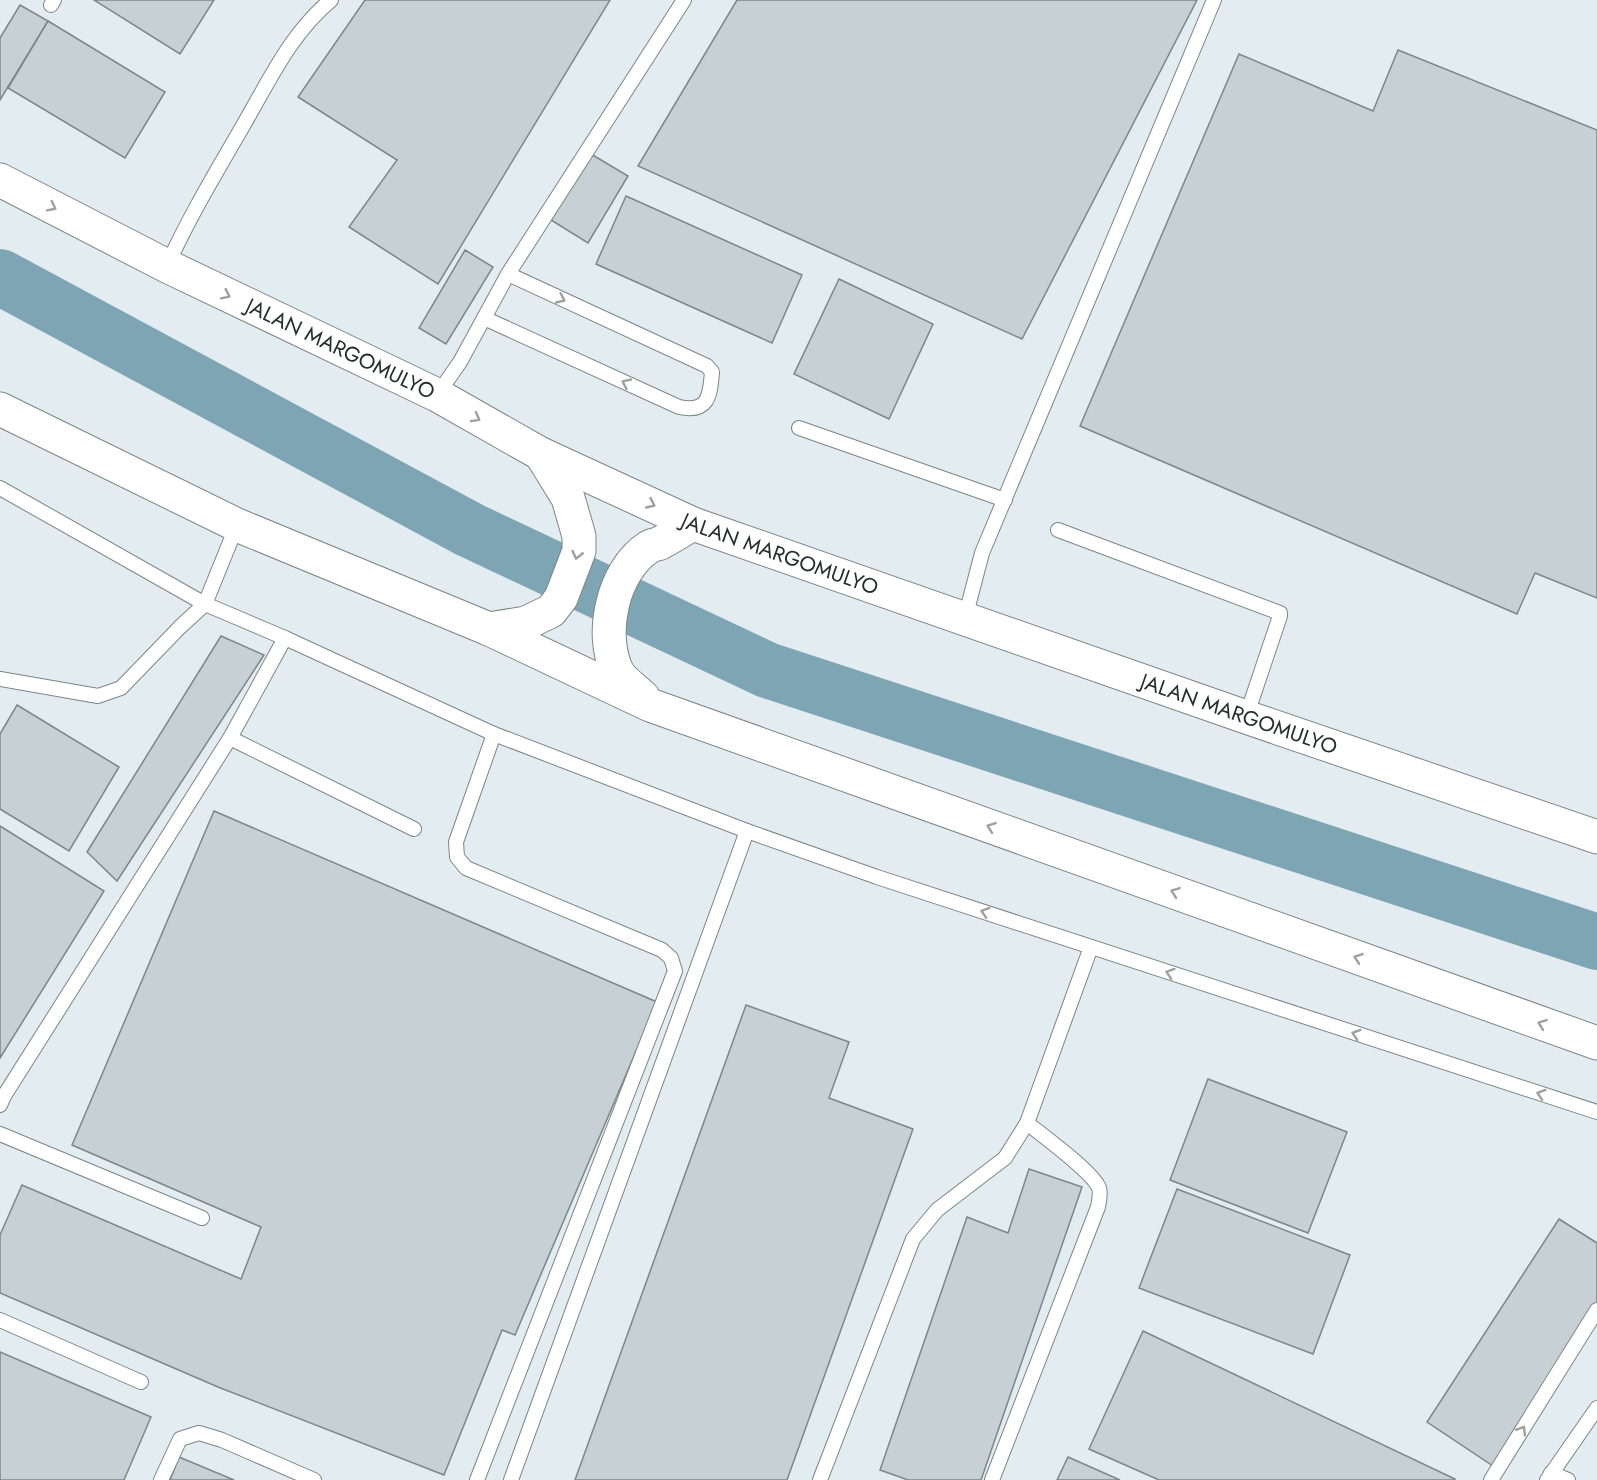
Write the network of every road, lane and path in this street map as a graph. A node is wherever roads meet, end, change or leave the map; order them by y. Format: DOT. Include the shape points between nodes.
graph roads {
  1 [pos="331,0"];
  2 [pos="684,0"];
  3 [pos="1214,0"];
  4 [pos="0,180"];
  5 [pos="167,266"];
  6 [pos="508,274"];
  7 [pos="484,318"];
  8 [pos="437,395"];
  9 [pos="0,409"];
  10 [pos="799,428"];
  11 [pos="541,454"];
  12 [pos="0,489"];
  13 [pos="1005,500"];
  14 [pos="693,524"];
  15 [pos="237,525"];
  16 [pos="1058,530"];
  17 [pos="205,604"];
  18 [pos="965,618"];
  19 [pos="489,629"];
  20 [pos="285,638"];
  21 [pos="0,680"];
  22 [pos="650,705"];
  23 [pos="1246,717"];
  24 [pos="494,734"];
  25 [pos="230,738"];
  26 [pos="414,829"];
  27 [pos="747,831"];
  28 [pos="1597,837"];
  29 [pos="1091,947"];
  30 [pos="1597,1044"];
  31 [pos="0,1105"];
  32 [pos="1597,1112"];
  33 [pos="1027,1123"];
  34 [pos="0,1134"];
  35 [pos="202,1218"];
  36 [pos="1597,1310"];
  37 [pos="0,1320"];
  38 [pos="141,1382"];
  39 [pos="1597,1408"];
  40 [pos="1549,1477"];
  41 [pos="161,1480"];
  42 [pos="314,1480"];
  43 [pos="477,1480"];
  44 [pos="511,1480"];
  45 [pos="820,1480"];
  46 [pos="992,1480"];
  47 [pos="1491,1480"];
  48 [pos="1568,1480"];
  1 -- 5 [label="lane" via="291,43 184,228"];
  2 -- 6 [label="lane"];
  3 -- 13 [label="lane"];
  4 -- 5 [label="main road, JALAN MARGOMULYO, one-way"];
  5 -- 8 [label="main road, JALAN MARGOMULYO, one-way"];
  6 -- 7 [label="lane"];
  6 -- 7 [label="lane, one-way" via="707,366 712,372 711,391 703,405 692,410 679,407"];
  7 -- 8 [label="lane"];
  8 -- 11 [label="main road, JALAN MARGOMULYO, one-way"];
  9 -- 15 [label="main road"];
  10 -- 13 [label="lane"];
  11 -- 14 [label="main road, JALAN MARGOMULYO, one-way"];
  11 -- 19 [label="main road, one-way" via="568,498 579,536 579,551 561,598 551,611 526,623"];
  12 -- 17 [label="lane"];
  13 -- 18 [label="lane" via="982,553"];
  14 -- 18 [label="main road, JALAN MARGOMULYO"];
  14 -- 22 [label="main road" via="660,544 650,545 630,564 616,591 608,626 614,663 618,674"];
  15 -- 17 [label="lane"];
  15 -- 19 [label="main road"];
  16 -- 23 [label="lane" via="1280,613"];
  17 -- 20 [label="lane"];
  17 -- 21 [label="lane" via="121,688 98,696"];
  18 -- 23 [label="main road, JALAN MARGOMULYO"];
  19 -- 22 [label="main road"];
  20 -- 24 [label="lane"];
  20 -- 25 [label="lane"];
  30 -- 22 [label="main road, one-way"];
  23 -- 28 [label="main road, JALAN MARGOMULYO"];
  24 -- 27 [label="lane"];
  24 -- 43 [label="lane" via="456,842 457,857 466,868 662,950 671,958 675,972"];
  25 -- 26 [label="lane"];
  25 -- 31 [label="lane"];
  29 -- 27 [label="lane, one-way"];
  27 -- 44 [label="lane"];
  32 -- 29 [label="lane, one-way"];
  29 -- 33 [label="lane"];
  33 -- 45 [label="lane" via="1005,1158 937,1210 913,1239"];
  33 -- 46 [label="lane" via="1078,1165 1099,1187 1100,1194"];
  34 -- 35 [label="lane"];
  47 -- 36 [label="lane, one-way"];
  37 -- 38 [label="lane"];
  39 -- 40 [label="lane"];
  40 -- 48 [label="lane"];
  41 -- 42 [label="lane" via="180,1439 199,1433"];
}
